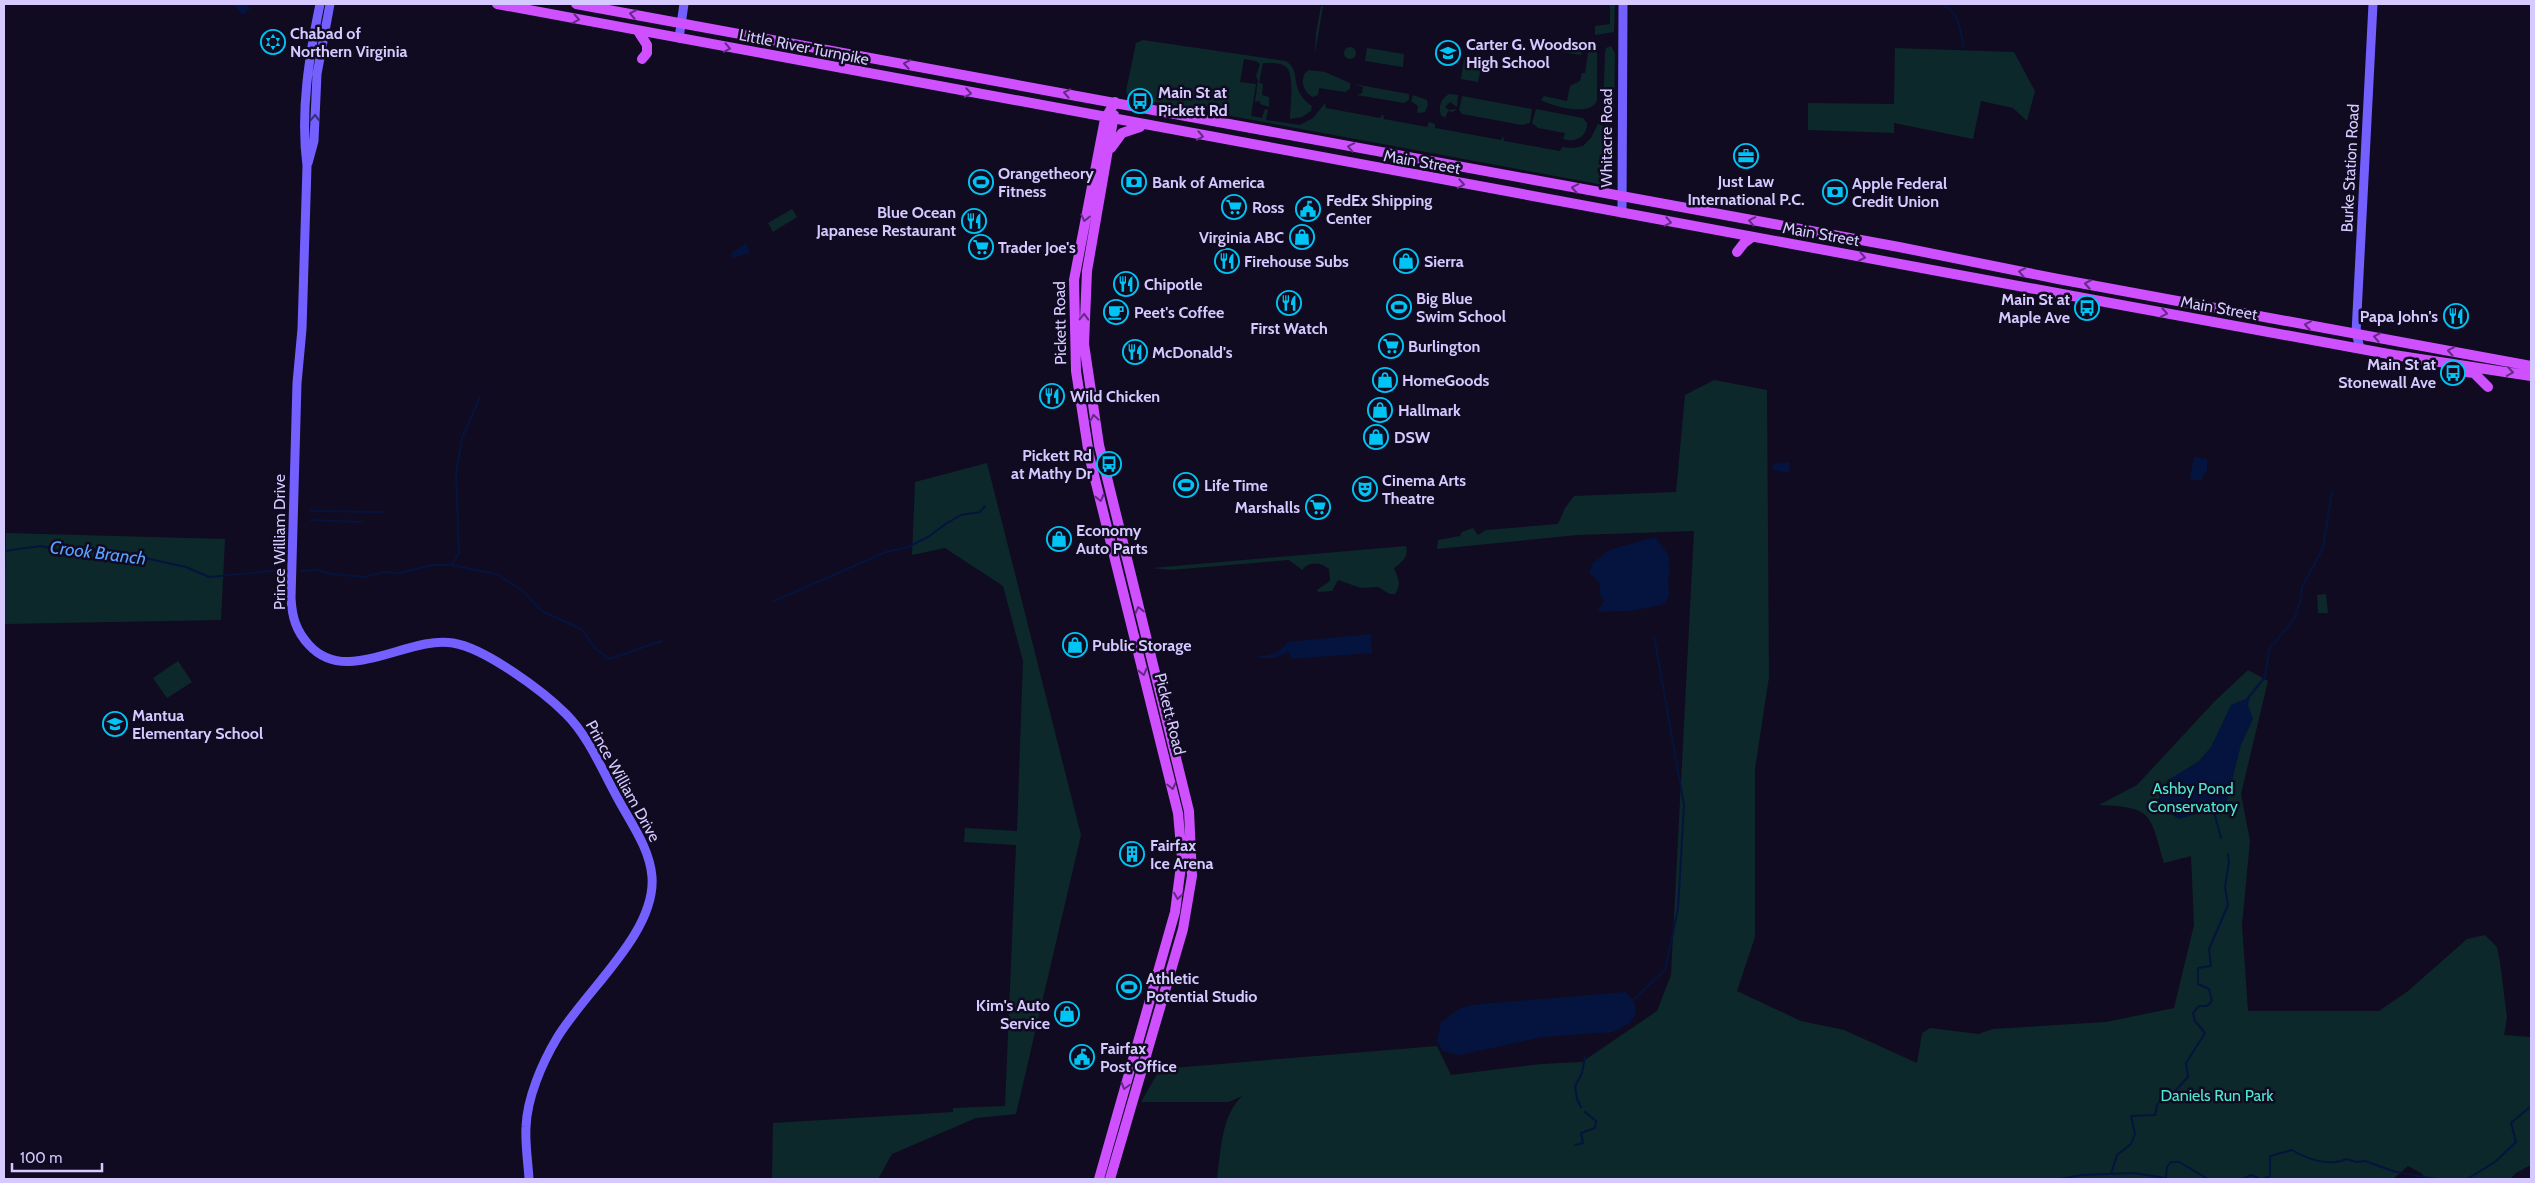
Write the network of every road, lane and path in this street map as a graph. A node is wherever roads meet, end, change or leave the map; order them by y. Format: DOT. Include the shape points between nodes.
graph roads {
  1 [pos="320,4"];
  2 [pos="330,4"];
  3 [pos="497,4"];
  4 [pos="576,4"];
  5 [pos="684,4"];
  6 [pos="1622,4"];
  7 [pos="2373,4"];
  8 [pos="681,23"];
  9 [pos="638,31"];
  10 [pos="679,38"];
  11 [pos="642,59"];
  12 [pos="1115,102"];
  13 [pos="1109,119"];
  14 [pos="1152,127"];
  15 [pos="1106,161"];
  16 [pos="307,166"];
  17 [pos="1621,196"];
  18 [pos="1622,213"];
  19 [pos="1752,237"];
  20 [pos="1738,252"];
  21 [pos="2356,333"];
  22 [pos="2356,348"];
  23 [pos="2438,362"];
  24 [pos="2531,366"];
  25 [pos="2531,376"];
  26 [pos="2488,387"];
  27 [pos="529,1179"];
  28 [pos="1099,1179"];
  29 [pos="1110,1179"];
  1 -- 16 [label="street, Prince William Drive" via="306,81 304,139"];
  16 -- 2 [label="street, Prince William Drive, one-way" via="314,141 317,74"];
  3 -- 9 [label="main road, Little River Turnpike, one-way"];
  8 -- 4 [label="main road, Little River Turnpike, one-way"];
  5 -- 8 [label="street"];
  6 -- 17 [label="street, Whitacre Road"];
  7 -- 21 [label="street, Burke Station Road"];
  8 -- 10 [label="street"];
  12 -- 8 [label="main road, Little River Turnpike, one-way"];
  9 -- 10 [label="main road, Little River Turnpike"];
  9 -- 11 [label="main road" via="647,45"];
  10 -- 13 [label="main road, Little River Turnpike, one-way"];
  12 -- 13 [label="main road, Pickett Road"];
  17 -- 12 [label="main road, Main Street, one-way"];
  13 -- 14 [label="main road, Main Street"];
  13 -- 15 [label="main road, Pickett Road"];
  13 -- 28 [label="main road, Pickett Road, one-way" via="1074,280 1076,371 1092,464 1178,813 1182,858 1176,912"];
  14 -- 15 [label="main road" via="1122,133"];
  14 -- 18 [label="main road, Main Street, one-way"];
  29 -- 15 [label="main road, Pickett Road, one-way" via="1183,929 1190,894 1192,855 1188,811 1098,445 1090,395 1084,344 1085,296"];
  16 -- 27 [label="street, Prince William Drive" via="291,598 292,616 297,628 318,653 345,662 361,661 428,643 459,644 533,686 566,714 580,731 650,862 652,893 642,925 556,1039 536,1088 526,1126"];
  17 -- 18 [label="street, Whitacre Road"];
  21 -- 17 [label="main road, Main Street, one-way"];
  18 -- 19 [label="main road, Main Street, one-way"];
  19 -- 20 [label="main road"];
  19 -- 22 [label="main road, Main Street, one-way"];
  21 -- 22 [label="street, Burke Station Road"];
  24 -- 21 [label="main road, Main Street, one-way"];
  22 -- 23 [label="main road, Main Street"];
  23 -- 25 [label="main road, Main Street, one-way"];
  23 -- 26 [label="main road" via="2445,369 2474,373"];
}
